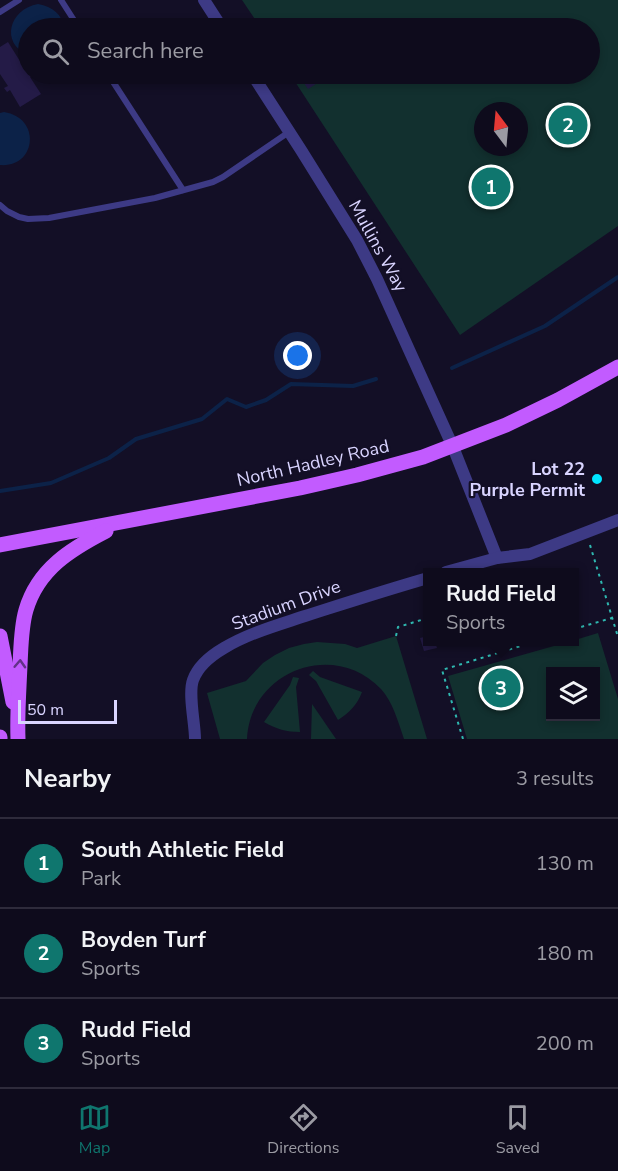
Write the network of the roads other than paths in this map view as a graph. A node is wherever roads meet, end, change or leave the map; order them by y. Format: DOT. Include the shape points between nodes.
graph roads {
  1 [pos="19,0"];
  2 [pos="61,0"];
  3 [pos="204,0"];
  4 [pos="0,12"];
  5 [pos="73,18"];
  6 [pos="216,18"];
  7 [pos="114,84"];
  8 [pos="259,84"];
  9 [pos="290,132"];
  10 [pos="183,190"];
  11 [pos="0,205"];
  12 [pos="618,367"];
  13 [pos="453,447"];
  14 [pos="618,520"];
  15 [pos="122,523"];
  16 [pos="0,545"];
  17 [pos="497,558"];
  18 [pos="463,568"];
  19 [pos="423,579"];
  20 [pos="0,636"];
  21 [pos="17,723"];
  22 [pos="18,739"];
  23 [pos="195,739"];
  1 -- 4 [label="lane"];
  2 -- 5 [label="lane"];
  3 -- 6 [label="street"];
  7 -- 10 [label="lane"];
  8 -- 9 [label="street, Mullins Way"];
  9 -- 10 [label="lane" via="223,177"];
  9 -- 13 [label="street, Mullins Way" via="357,240"];
  10 -- 11 [label="lane" via="39,219 19,217"];
  12 -- 13 [label="main road, North Hadley Road" via="558,400"];
  13 -- 15 [label="main road, North Hadley Road" via="357,475"];
  13 -- 17 [label="street"];
  14 -- 17 [label="street" via="530,554"];
  15 -- 16 [label="main road, North Hadley Road"];
  21 -- 15 [label="main road, one-way" via="22,626 34,592 45,573 64,555"];
  17 -- 18 [label="street"];
  19 -- 23 [label="street, Stadium Drive" via="281,624 223,648 199,668 192,682"];
  20 -- 21 [label="main road"];
  21 -- 22 [label="main road"];
}
